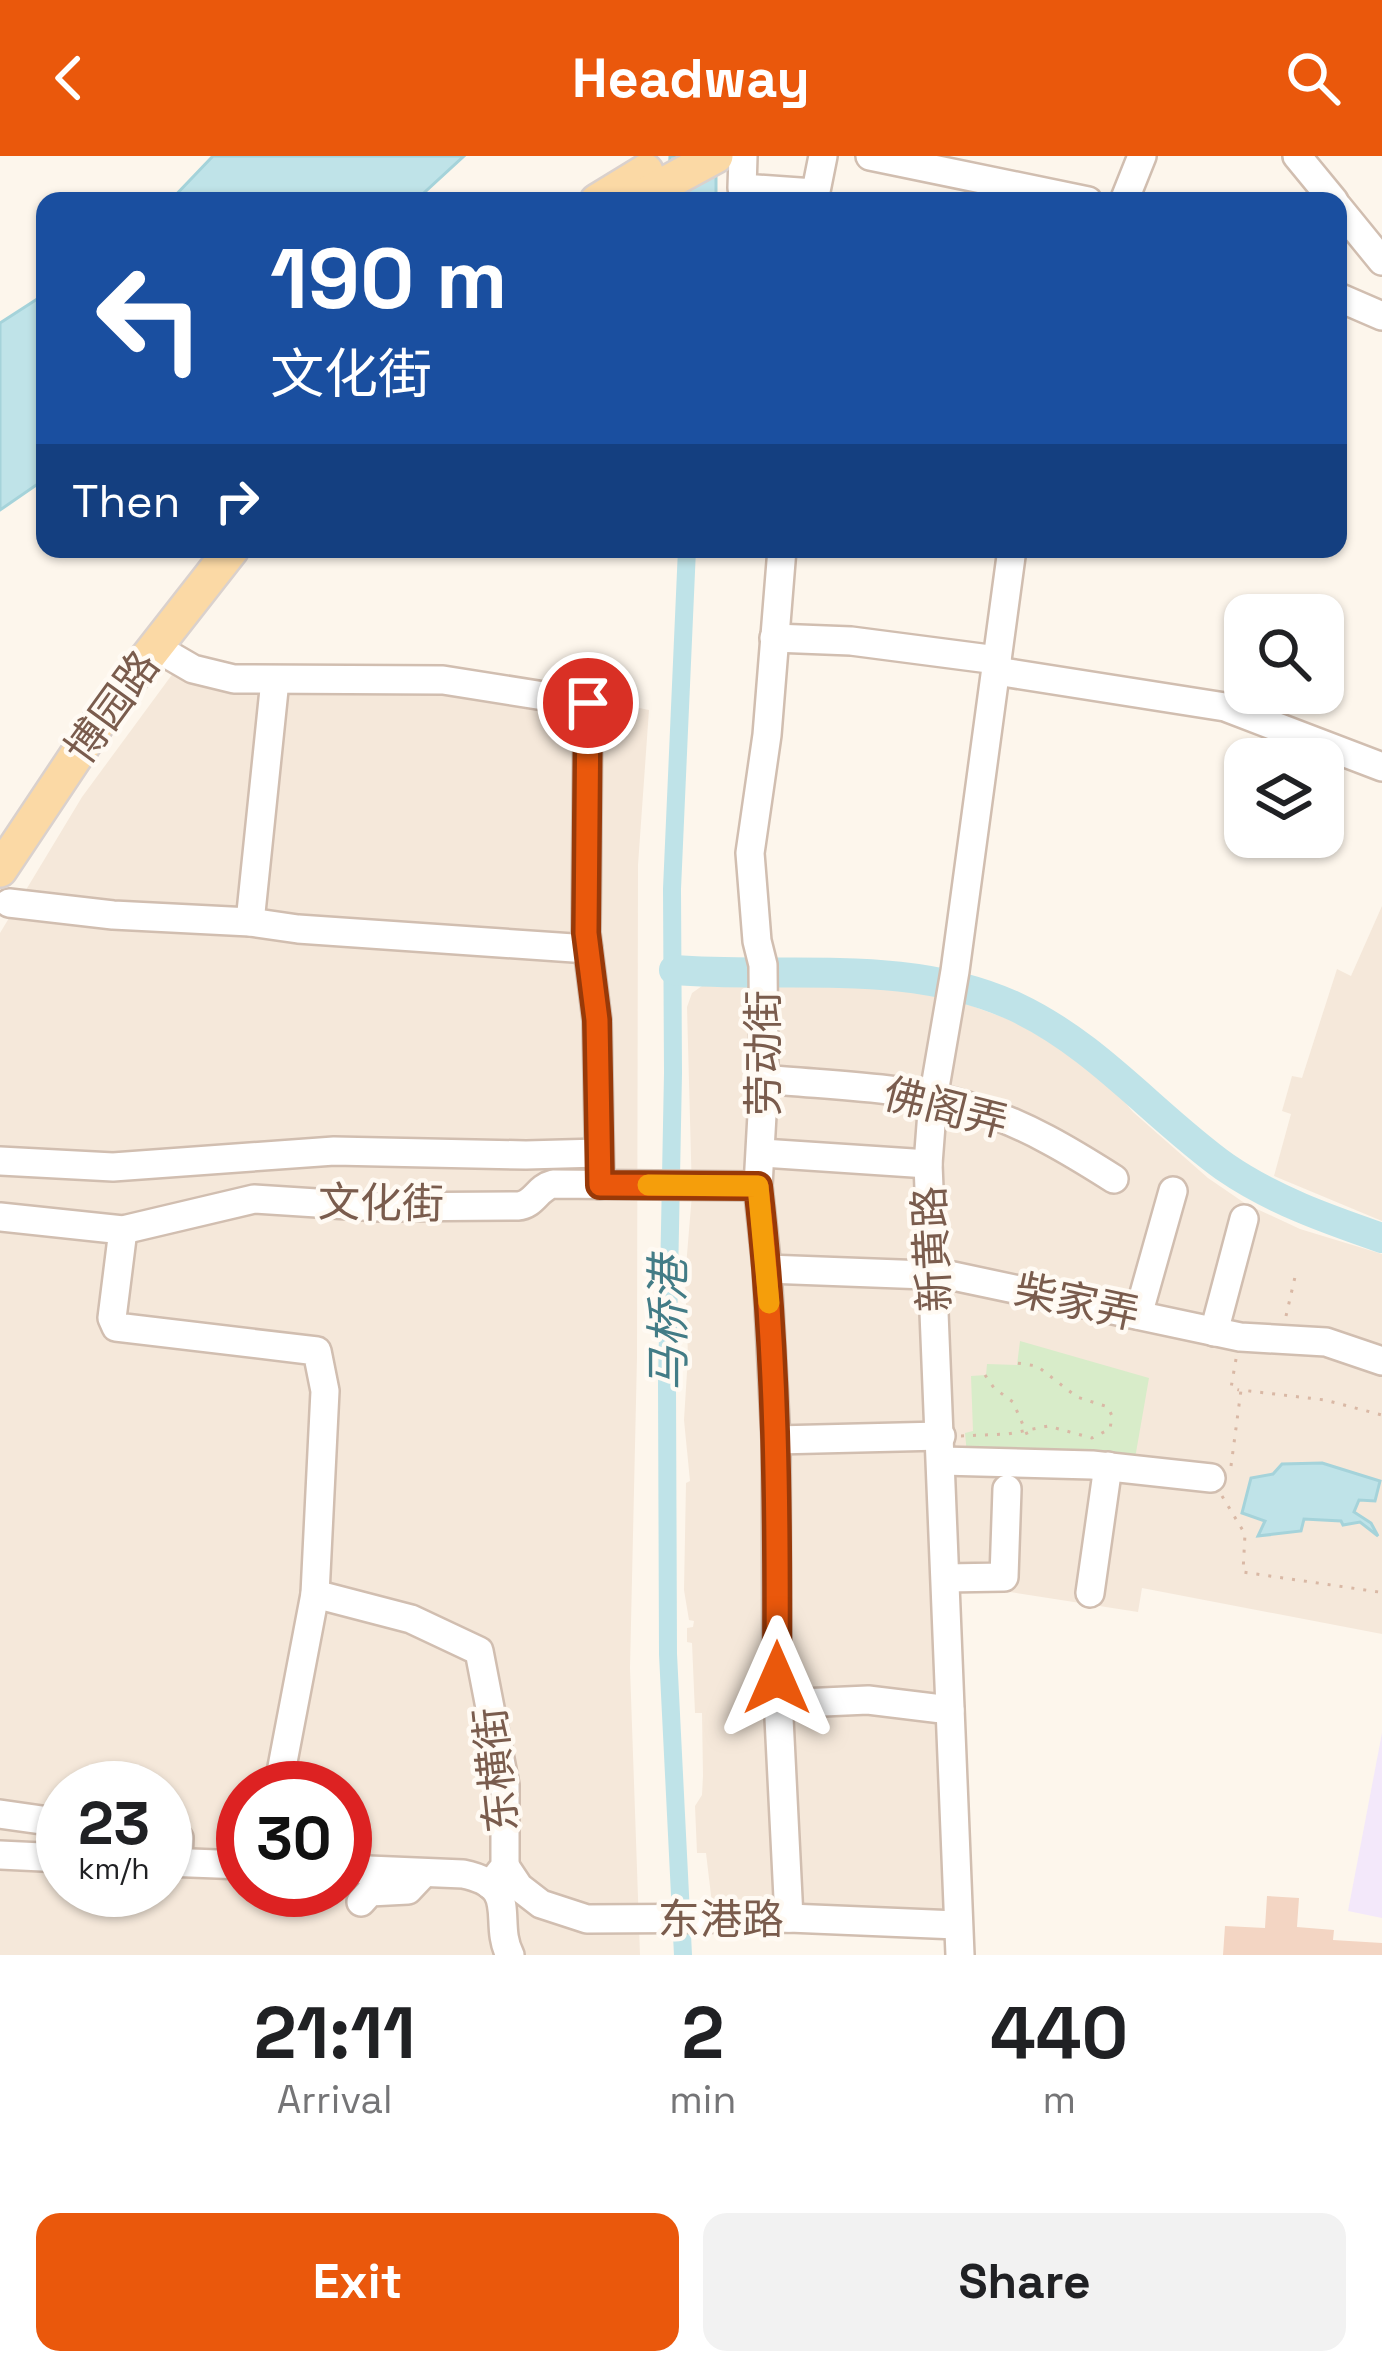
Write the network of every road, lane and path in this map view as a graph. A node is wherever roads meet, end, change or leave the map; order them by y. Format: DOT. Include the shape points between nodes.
graph roads {
  1 [pos="716,156"];
  2 [pos="742,156"];
  3 [pos="823,156"];
  4 [pos="870,156"];
  5 [pos="1142,156"];
  6 [pos="1297,156"];
  7 [pos="649,180"];
  8 [pos="619,192"];
  9 [pos="774,192"];
  10 [pos="815,192"];
  11 [pos="1044,192"];
  12 [pos="1128,192"];
  13 [pos="1326,192"];
  14 [pos="1347,218"];
  15 [pos="1382,261"];
  16 [pos="1347,302"];
  17 [pos="1382,316"];
  18 [pos="199,558"];
  19 [pos="225,558"];
  20 [pos="781,558"];
  21 [pos="1011,558"];
  22 [pos="774,638"];
  23 [pos="155,647"];
  24 [pos="997,666"];
  25 [pos="275,680"];
  26 [pos="1382,767"];
  27 [pos="0,831"];
  28 [pos="0,869"];
  29 [pos="9,903"];
  30 [pos="250,922"];
  31 [pos="588,949"];
  32 [pos="764,1079"];
  33 [pos="933,1099"];
  34 [pos="598,1153"];
  35 [pos="762,1153"];
  36 [pos="0,1160"];
  37 [pos="928,1164"];
  38 [pos="1114,1179"];
  39 [pos="600,1185"];
  40 [pos="758,1186"];
  41 [pos="1173,1191"];
  42 [pos="0,1217"];
  43 [pos="1244,1219"];
  44 [pos="123,1230"];
  45 [pos="767,1269"];
  46 [pos="933,1274"];
  47 [pos="1295,1277"];
  48 [pos="1138,1316"];
  49 [pos="1227,1335"];
  50 [pos="1280,1340"];
  51 [pos="1382,1360"];
  52 [pos="1017,1363"];
  53 [pos="986,1375"];
  54 [pos="1241,1390"];
  55 [pos="1382,1414"];
  56 [pos="1024,1430"];
  57 [pos="776,1440"];
  58 [pos="942,1449"];
  59 [pos="1045,1462"];
  60 [pos="1108,1466"];
  61 [pos="1210,1478"];
  62 [pos="1007,1489"];
  63 [pos="946,1578"];
  64 [pos="1382,1586"];
  65 [pos="1090,1593"];
  66 [pos="315,1594"];
  67 [pos="778,1704"];
  68 [pos="950,1709"];
  69 [pos="283,1761"];
  70 [pos="0,1814"];
  71 [pos="36,1819"];
  72 [pos="0,1855"];
  73 [pos="36,1857"];
  74 [pos="372,1870"];
  75 [pos="424,1873"];
  76 [pos="498,1875"];
  77 [pos="372,1892"];
  78 [pos="789,1918"];
  79 [pos="957,1924"];
  80 [pos="510,1955"];
  81 [pos="960,1955"];
  1 -- 7 [label="main road"];
  2 -- 9 [label="street" via="742,188"];
  3 -- 10 [label="street"];
  4 -- 11 [label="street"];
  5 -- 12 [label="street"];
  6 -- 13 [label="street"];
  7 -- 8 [label="main road"];
  14 -- 15 [label="street"];
  16 -- 17 [label="street"];
  18 -- 27 [label="main road, 博园路"];
  19 -- 23 [label="main road, 博园路"];
  20 -- 22 [label="street, 劳动街"];
  21 -- 24 [label="street, 新黄路"];
  22 -- 24 [label="street" via="851,641"];
  22 -- 32 [label="street, 劳动街" via="750,853"];
  23 -- 25 [label="street" via="212,676"];
  23 -- 28 [label="main road, 博园路"];
  24 -- 26 [label="street" via="1225,707"];
  24 -- 33 [label="street, 新黄路"];
  25 -- 30 [label="street"];
  25 -- 31 [label="street" via="443,680 588,703"];
  29 -- 30 [label="street"];
  30 -- 31 [label="street"];
  31 -- 34 [label="street"];
  32 -- 33 [label="street, 佛阁弄"];
  32 -- 35 [label="street, 劳动街"];
  33 -- 37 [label="street, 新黄路"];
  33 -- 38 [label="street, 佛阁弄" via="1022,1126"];
  34 -- 36 [label="street" via="334,1151 113,1167"];
  34 -- 39 [label="street"];
  35 -- 37 [label="street"];
  35 -- 40 [label="street, 劳动街"];
  37 -- 46 [label="street, 新黄路"];
  39 -- 40 [label="street, 文化街"];
  39 -- 44 [label="street, 文化街" via="545,1186 518,1207 254,1199"];
  40 -- 45 [label="street, 劳动街"];
  41 -- 48 [label="street"];
  42 -- 44 [label="street, 文化街"];
  43 -- 49 [label="street"];
  44 -- 66 [label="street" via="116,1327 317,1351 325,1404"];
  45 -- 46 [label="street, 柴家弄"];
  45 -- 57 [label="street, 劳动街"];
  46 -- 48 [label="street, 柴家弄"];
  46 -- 58 [label="street, 新黄路"];
  47 -- 50 [label="path"];
  48 -- 49 [label="street, 柴家弄"];
  49 -- 50 [label="street, 柴家弄"];
  49 -- 54 [label="path" via="1231,1388"];
  50 -- 51 [label="street, 柴家弄" via="1326,1342"];
  52 -- 56 [label="path" via="1045,1370 1112,1416 1110,1429 1096,1438 1055,1426"];
  53 -- 56 [label="path" via="1013,1402"];
  54 -- 55 [label="path"];
  54 -- 61 [label="path" via="1231,1467"];
  56 -- 58 [label="path"];
  56 -- 59 [label="path"];
  57 -- 58 [label="street"];
  57 -- 67 [label="street, 劳动街"];
  58 -- 59 [label="street"];
  58 -- 63 [label="street, 新黄路"];
  59 -- 60 [label="street"];
  60 -- 61 [label="street"];
  60 -- 65 [label="street"];
  61 -- 64 [label="path" via="1245,1534 1243,1572 1379,1592"];
  62 -- 63 [label="street" via="1004,1577"];
  63 -- 68 [label="street, 新黄路"];
  66 -- 69 [label="street"];
  66 -- 76 [label="street, 东横街" via="411,1619 479,1651 503,1767"];
  67 -- 68 [label="street" via="868,1700"];
  67 -- 78 [label="street, 劳动街"];
  68 -- 79 [label="street, 新黄路"];
  70 -- 71 [label="street"];
  72 -- 73 [label="street"];
  74 -- 75 [label="street"];
  75 -- 76 [label="street"];
  75 -- 77 [label="street" via="408,1890"];
  76 -- 78 [label="street, 东港路" via="570,1916"];
  76 -- 80 [label="street, 东横街"];
  78 -- 79 [label="street, 东港路"];
  79 -- 81 [label="street, 新黄路"];
}
